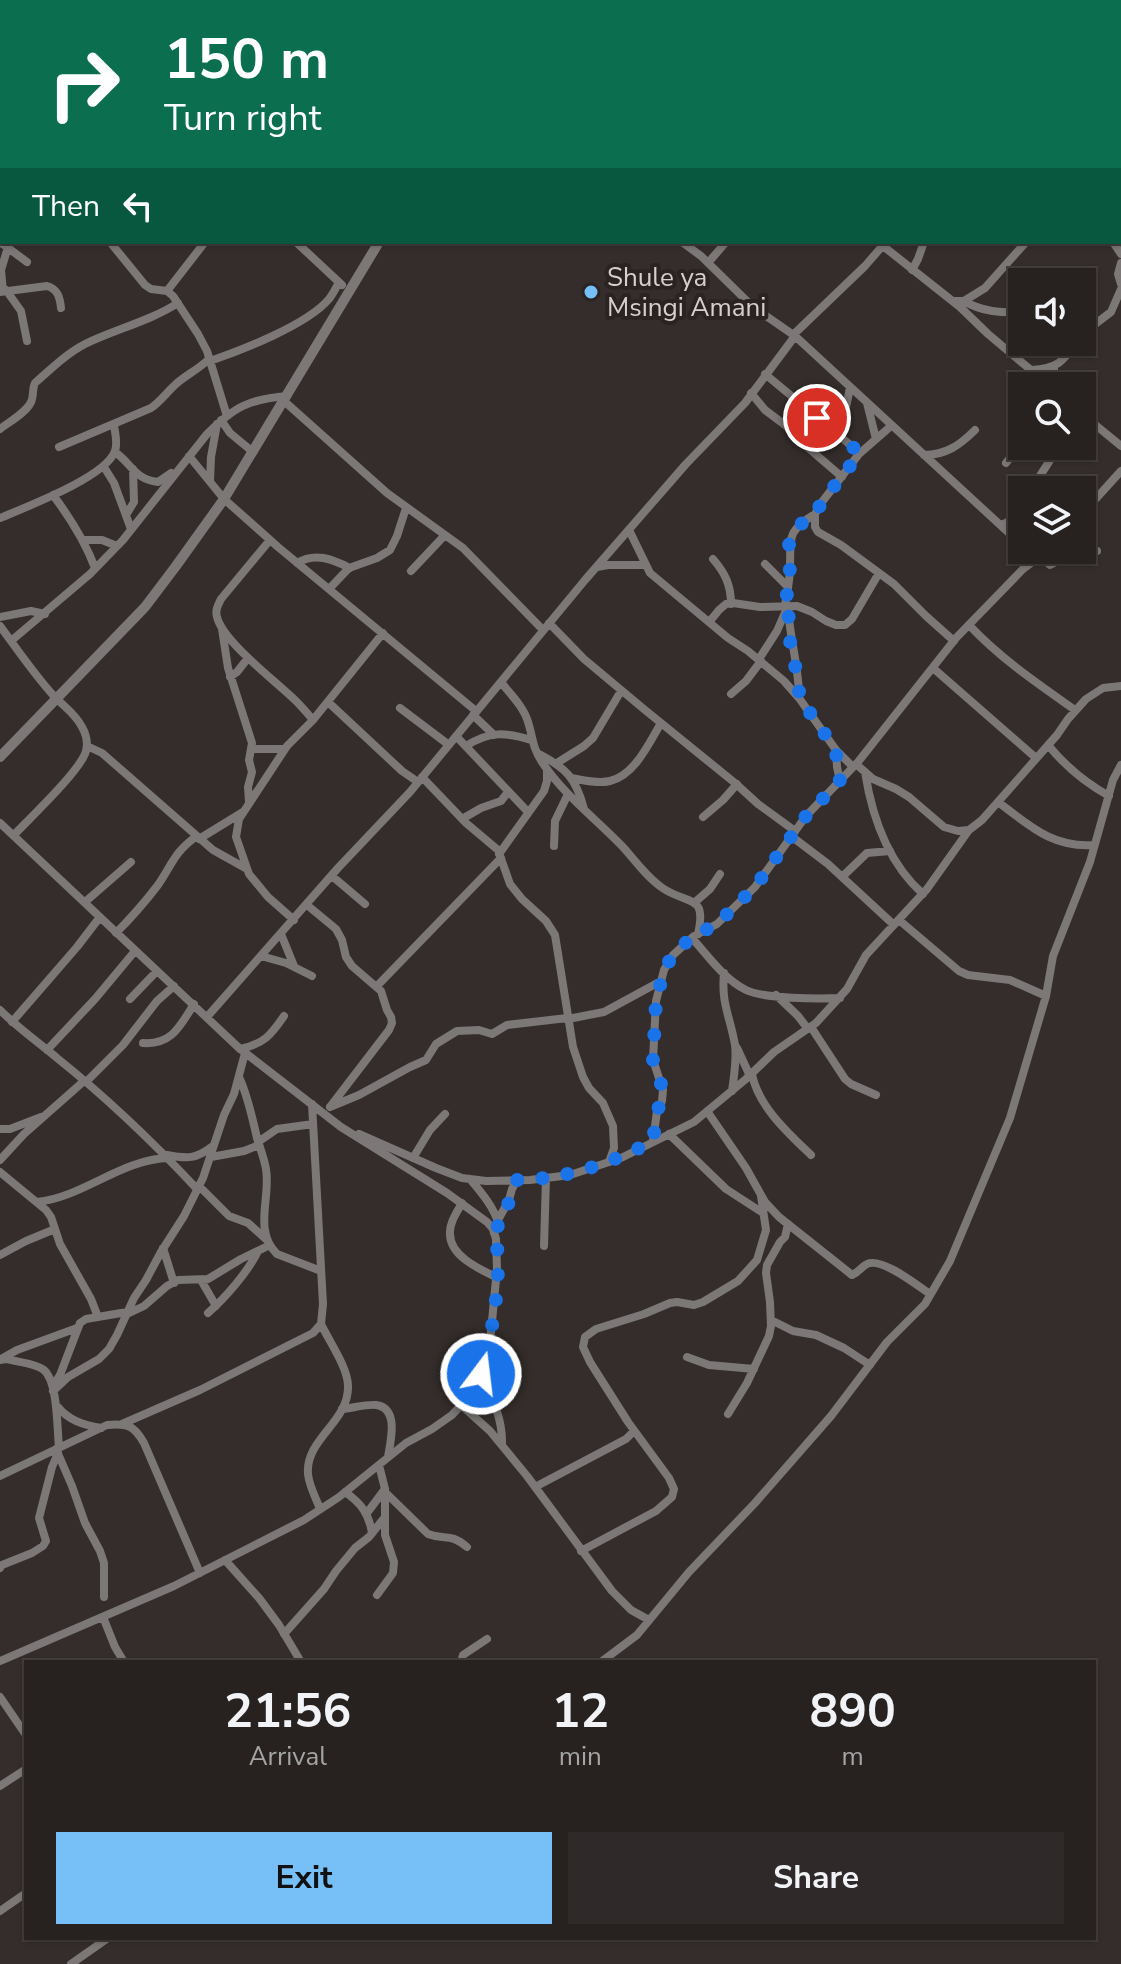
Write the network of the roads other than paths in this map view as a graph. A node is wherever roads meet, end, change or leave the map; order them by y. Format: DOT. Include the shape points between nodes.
graph roads {
  1 [pos="112,244"];
  2 [pos="203,244"];
  3 [pos="298,244"];
  4 [pos="378,244"];
  5 [pos="684,244"];
  6 [pos="724,244"];
  7 [pos="884,244"];
  8 [pos="923,244"];
  9 [pos="1024,244"];
  10 [pos="4,245"];
  11 [pos="27,262"];
  12 [pos="708,263"];
  13 [pos="1121,263"];
  14 [pos="1,268"];
  15 [pos="912,270"];
  16 [pos="339,282"];
  17 [pos="1121,286"];
  18 [pos="3,291"];
  19 [pos="167,291"];
  20 [pos="349,292"];
  21 [pos="953,301"];
  22 [pos="964,301"];
  23 [pos="178,303"];
  24 [pos="61,308"];
  25 [pos="1111,312"];
  26 [pos="1008,313"];
  27 [pos="1121,313"];
  28 [pos="1096,323"];
  29 [pos="794,336"];
  30 [pos="27,341"];
  31 [pos="1066,356"];
  32 [pos="209,360"];
  33 [pos="1054,366"];
  34 [pos="1031,370"];
  35 [pos="1034,372"];
  36 [pos="1053,372"];
  37 [pos="765,374"];
  38 [pos="850,387"];
  39 [pos="751,393"];
  40 [pos="286,398"];
  41 [pos="867,403"];
  42 [pos="222,419"];
  43 [pos="114,425"];
  44 [pos="891,426"];
  45 [pos="1096,428"];
  46 [pos="0,429"];
  47 [pos="975,430"];
  48 [pos="836,432"];
  49 [pos="876,439"];
  50 [pos="1121,446"];
  51 [pos="59,447"];
  52 [pos="115,452"];
  53 [pos="253,452"];
  54 [pos="860,453"];
  55 [pos="923,455"];
  56 [pos="189,456"];
  57 [pos="1008,460"];
  58 [pos="1006,463"];
  59 [pos="104,467"];
  60 [pos="133,469"];
  61 [pos="1121,471"];
  62 [pos="175,473"];
  63 [pos="842,477"];
  64 [pos="132,479"];
  65 [pos="210,482"];
  66 [pos="116,489"];
  67 [pos="53,495"];
  68 [pos="224,499"];
  69 [pos="1096,499"];
  70 [pos="406,508"];
  71 [pos="815,514"];
  72 [pos="126,515"];
  73 [pos="0,518"];
  74 [pos="1008,522"];
  75 [pos="1001,525"];
  76 [pos="131,529"];
  77 [pos="629,530"];
  78 [pos="1008,532"];
  79 [pos="445,535"];
  80 [pos="84,540"];
  81 [pos="270,540"];
  82 [pos="117,546"];
  83 [pos="713,559"];
  84 [pos="297,563"];
  85 [pos="765,564"];
  86 [pos="1029,564"];
  87 [pos="645,565"];
  88 [pos="597,567"];
  89 [pos="95,568"];
  90 [pos="350,568"];
  91 [pos="411,571"];
  92 [pos="879,573"];
  93 [pos="788,587"];
  94 [pos="329,589"];
  95 [pos="731,604"];
  96 [pos="787,606"];
  97 [pos="45,614"];
  98 [pos="0,617"];
  99 [pos="710,621"];
  100 [pos="969,625"];
  101 [pos="0,626"];
  102 [pos="546,626"];
  103 [pos="222,629"];
  104 [pos="383,633"];
  105 [pos="10,640"];
  106 [pos="954,641"];
  107 [pos="0,644"];
  108 [pos="248,658"];
  109 [pos="760,660"];
  110 [pos="933,668"];
  111 [pos="230,677"];
  112 [pos="501,682"];
  113 [pos="1121,686"];
  114 [pos="621,691"];
  115 [pos="731,694"];
  116 [pos="799,697"];
  117 [pos="56,699"];
  118 [pos="328,702"];
  119 [pos="400,708"];
  120 [pos="1075,710"];
  121 [pos="475,713"];
  122 [pos="313,720"];
  123 [pos="661,723"];
  124 [pos="494,735"];
  125 [pos="456,736"];
  126 [pos="531,740"];
  127 [pos="449,745"];
  128 [pos="1048,745"];
  129 [pos="87,746"];
  130 [pos="466,746"];
  131 [pos="252,749"];
  132 [pos="284,749"];
  133 [pos="836,750"];
  134 [pos="537,753"];
  135 [pos="0,757"];
  136 [pos="1036,758"];
  137 [pos="557,763"];
  138 [pos="1121,765"];
  139 [pos="855,766"];
  140 [pos="547,768"];
  141 [pos="865,772"];
  142 [pos="571,778"];
  143 [pos="420,780"];
  144 [pos="840,781"];
  145 [pos="737,784"];
  146 [pos="508,792"];
  147 [pos="568,794"];
  148 [pos="1109,796"];
  149 [pos="249,802"];
  150 [pos="998,802"];
  151 [pos="584,809"];
  152 [pos="244,812"];
  153 [pos="528,812"];
  154 [pos="703,817"];
  155 [pos="462,819"];
  156 [pos="0,823"];
  157 [pos="969,830"];
  158 [pos="793,833"];
  159 [pos="14,835"];
  160 [pos="198,838"];
  161 [pos="1094,845"];
  162 [pos="554,846"];
  163 [pos="890,851"];
  164 [pos="500,856"];
  165 [pos="131,862"];
  166 [pos="248,870"];
  167 [pos="720,874"];
  168 [pos="332,876"];
  169 [pos="842,877"];
  170 [pos="923,894"];
  171 [pos="85,902"];
  172 [pos="694,903"];
  173 [pos="365,904"];
  174 [pos="307,905"];
  175 [pos="100,917"];
  176 [pos="294,920"];
  177 [pos="896,922"];
  178 [pos="116,933"];
  179 [pos="281,934"];
  180 [pos="695,936"];
  181 [pos="135,951"];
  182 [pos="261,956"];
  183 [pos="294,966"];
  184 [pos="157,971"];
  185 [pos="724,973"];
  186 [pos="312,976"];
  187 [pos="661,981"];
  188 [pos="174,986"];
  189 [pos="377,986"];
  190 [pos="776,995"];
  191 [pos="1046,996"];
  192 [pos="840,998"];
  193 [pos="130,999"];
  194 [pos="194,1004"];
  195 [pos="0,1010"];
  196 [pos="284,1016"];
  197 [pos="207,1017"];
  198 [pos="567,1018"];
  199 [pos="12,1022"];
  200 [pos="809,1028"];
  201 [pos="143,1043"];
  202 [pos="735,1044"];
  203 [pos="47,1050"];
  204 [pos="242,1051"];
  205 [pos="751,1075"];
  206 [pos="239,1077"];
  207 [pos="85,1082"];
  208 [pos="732,1091"];
  209 [pos="876,1095"];
  210 [pos="312,1104"];
  211 [pos="327,1111"];
  212 [pos="707,1111"];
  213 [pos="445,1114"];
  214 [pos="46,1115"];
  215 [pos="313,1124"];
  216 [pos="337,1124"];
  217 [pos="0,1129"];
  218 [pos="669,1134"];
  219 [pos="653,1141"];
  220 [pos="259,1143"];
  221 [pos="214,1146"];
  222 [pos="811,1155"];
  223 [pos="168,1156"];
  224 [pos="211,1157"];
  225 [pos="413,1158"];
  226 [pos="0,1160"];
  227 [pos="609,1162"];
  228 [pos="0,1172"];
  229 [pos="546,1178"];
  230 [pos="470,1179"];
  231 [pos="517,1180"];
  232 [pos="198,1188"];
  233 [pos="761,1196"];
  234 [pos="37,1202"];
  235 [pos="462,1203"];
  236 [pos="763,1213"];
  237 [pos="498,1220"];
  238 [pos="788,1224"];
  239 [pos="55,1229"];
  240 [pos="494,1233"];
  241 [pos="269,1242"];
  242 [pos="544,1246"];
  243 [pos="163,1248"];
  244 [pos="258,1250"];
  245 [pos="0,1255"];
  246 [pos="321,1271"];
  247 [pos="496,1277"];
  248 [pos="201,1280"];
  249 [pos="174,1283"];
  250 [pos="930,1294"];
  251 [pos="216,1306"];
  252 [pos="208,1313"];
  253 [pos="126,1314"];
  254 [pos="98,1317"];
  255 [pos="771,1320"];
  256 [pos="321,1324"];
  257 [pos="78,1327"];
  258 [pos="687,1357"];
  259 [pos="0,1360"];
  260 [pos="870,1365"];
  261 [pos="754,1369"];
  262 [pos="481,1374"];
  263 [pos="53,1388"];
  264 [pos="55,1403"];
  265 [pos="461,1405"];
  266 [pos="342,1409"];
  267 [pos="728,1414"];
  268 [pos="122,1424"];
  269 [pos="101,1428"];
  270 [pos="634,1431"];
  271 [pos="502,1446"];
  272 [pos="57,1450"];
  273 [pos="387,1458"];
  274 [pos="379,1465"];
  275 [pos="0,1476"];
  276 [pos="535,1487"];
  277 [pos="385,1491"];
  278 [pos="345,1492"];
  279 [pos="320,1509"];
  280 [pos="367,1513"];
  281 [pos="385,1517"];
  282 [pos="372,1533"];
  283 [pos="467,1547"];
  284 [pos="581,1551"];
  285 [pos="225,1560"];
  286 [pos="0,1568"];
  287 [pos="200,1573"];
  288 [pos="377,1595"];
  289 [pos="104,1597"];
  290 [pos="103,1617"];
  291 [pos="649,1620"];
  292 [pos="284,1634"];
  293 [pos="487,1639"];
  294 [pos="123,1660"];
  295 [pos="300,1660"];
  296 [pos="462,1660"];
  297 [pos="604,1660"];
  298 [pos="0,1661"];
  299 [pos="0,1697"];
  300 [pos="24,1732"];
  301 [pos="24,1770"];
  302 [pos="0,1786"];
  303 [pos="24,1894"];
  304 [pos="1,1907"];
  305 [pos="105,1940"];
  306 [pos="71,1964"];
  1 -- 19 [label="street" via="145,285"];
  2 -- 19 [label="street"];
  3 -- 16 [label="street"];
  4 -- 20 [label="street"];
  5 -- 12 [label="street"];
  6 -- 12 [label="street"];
  7 -- 15 [label="street"];
  7 -- 29 [label="street"];
  8 -- 15 [label="street"];
  9 -- 22 [label="street" via="985,288"];
  10 -- 11 [label="street"];
  10 -- 14 [label="street"];
  12 -- 29 [label="street" via="753,307"];
  13 -- 17 [label="street"];
  14 -- 18 [label="street"];
  15 -- 21 [label="street"];
  16 -- 20 [label="street"];
  16 -- 32 [label="street" via="319,308 298,322"];
  17 -- 25 [label="street"];
  18 -- 24 [label="street" via="53,287"];
  18 -- 30 [label="street" via="21,311"];
  19 -- 23 [label="street"];
  20 -- 40 [label="street"];
  21 -- 22 [label="street"];
  21 -- 34 [label="street"];
  22 -- 26 [label="street"];
  23 -- 32 [label="street"];
  23 -- 46 [label="street" via="63,358 32,387 27,407"];
  25 -- 27 [label="street"];
  25 -- 28 [label="street"];
  29 -- 37 [label="street"];
  29 -- 38 [label="street"];
  31 -- 33 [label="street"];
  32 -- 42 [label="street"];
  32 -- 43 [label="street" via="151,408"];
  33 -- 34 [label="street"];
  33 -- 36 [label="street"];
  34 -- 35 [label="street"];
  37 -- 39 [label="street"];
  37 -- 48 [label="street"];
  38 -- 41 [label="street"];
  38 -- 48 [label="street"];
  39 -- 63 [label="street"];
  39 -- 77 [label="street"];
  40 -- 42 [label="street" via="263,398"];
  40 -- 53 [label="street"];
  40 -- 70 [label="street"];
  41 -- 44 [label="street"];
  41 -- 49 [label="street"];
  42 -- 53 [label="street"];
  42 -- 56 [label="street"];
  42 -- 65 [label="street"];
  43 -- 51 [label="street"];
  43 -- 52 [label="street"];
  44 -- 49 [label="street"];
  44 -- 55 [label="street"];
  45 -- 50 [label="street"];
  47 -- 55 [label="street" via="948,451"];
  48 -- 54 [label="street"];
  49 -- 54 [label="street"];
  52 -- 59 [label="street"];
  52 -- 60 [label="street"];
  53 -- 68 [label="street"];
  54 -- 63 [label="street"];
  55 -- 75 [label="street"];
  56 -- 62 [label="street"];
  56 -- 65 [label="street"];
  57 -- 58 [label="street"];
  59 -- 66 [label="street"];
  59 -- 67 [label="street"];
  60 -- 62 [label="street" via="155,482"];
  60 -- 64 [label="street"];
  61 -- 69 [label="street"];
  62 -- 76 [label="street"];
  63 -- 71 [label="street"];
  64 -- 66 [label="street"];
  64 -- 72 [label="street" via="134,502"];
  65 -- 68 [label="street"];
  66 -- 72 [label="street"];
  67 -- 73 [label="street"];
  67 -- 80 [label="street"];
  68 -- 81 [label="street"];
  68 -- 117 [label="street" via="145,607"];
  70 -- 79 [label="street"];
  70 -- 90 [label="street" via="390,550"];
  71 -- 92 [label="street" via="818,532"];
  71 -- 93 [label="street" via="789,543"];
  72 -- 76 [label="street"];
  74 -- 75 [label="street"];
  75 -- 78 [label="street"];
  76 -- 82 [label="street"];
  77 -- 87 [label="street"];
  77 -- 88 [label="street"];
  79 -- 91 [label="street"];
  79 -- 102 [label="street"];
  80 -- 82 [label="street"];
  80 -- 89 [label="street"];
  81 -- 84 [label="street"];
  81 -- 103 [label="street" via="221,599 216,610"];
  82 -- 89 [label="street"];
  83 -- 95 [label="street" via="728,582"];
  84 -- 90 [label="street" via="317,556"];
  84 -- 94 [label="street"];
  85 -- 93 [label="street"];
  86 -- 100 [label="street"];
  87 -- 88 [label="street"];
  87 -- 99 [label="street"];
  88 -- 102 [label="street"];
  89 -- 97 [label="street"];
  90 -- 94 [label="street"];
  92 -- 96 [label="street" via="845,625"];
  92 -- 106 [label="street"];
  93 -- 96 [label="street"];
  94 -- 104 [label="street"];
  95 -- 96 [label="street"];
  95 -- 99 [label="street"];
  96 -- 109 [label="street"];
  96 -- 116 [label="street"];
  97 -- 98 [label="street"];
  97 -- 105 [label="street"];
  99 -- 109 [label="street"];
  100 -- 106 [label="street"];
  100 -- 120 [label="street" via="1025,676"];
  101 -- 105 [label="street"];
  102 -- 112 [label="street"];
  102 -- 114 [label="street"];
  103 -- 108 [label="street"];
  103 -- 111 [label="street"];
  104 -- 118 [label="street"];
  104 -- 121 [label="street"];
  105 -- 107 [label="street"];
  105 -- 117 [label="street"];
  106 -- 110 [label="street"];
  108 -- 111 [label="street"];
  108 -- 122 [label="street"];
  109 -- 115 [label="street"];
  109 -- 116 [label="street"];
  110 -- 136 [label="street"];
  110 -- 139 [label="street"];
  111 -- 131 [label="street"];
  112 -- 121 [label="street"];
  112 -- 126 [label="street" via="521,707"];
  113 -- 120 [label="street" via="1095,691"];
  114 -- 123 [label="street"];
  114 -- 137 [label="street" via="593,738"];
  116 -- 133 [label="street"];
  117 -- 129 [label="street" via="82,726"];
  117 -- 135 [label="street"];
  118 -- 122 [label="street"];
  118 -- 143 [label="street" via="402,771"];
  119 -- 127 [label="street"];
  120 -- 128 [label="street"];
  121 -- 124 [label="street"];
  121 -- 125 [label="street"];
  122 -- 132 [label="street"];
  123 -- 142 [label="street" via="623,776 609,782"];
  123 -- 145 [label="street"];
  124 -- 126 [label="street"];
  124 -- 130 [label="street"];
  125 -- 127 [label="street"];
  125 -- 130 [label="street"];
  126 -- 134 [label="street"];
  127 -- 143 [label="street"];
  128 -- 136 [label="street"];
  128 -- 148 [label="street" via="1066,766"];
  129 -- 159 [label="street" via="78,767"];
  129 -- 160 [label="street" via="102,753"];
  130 -- 146 [label="street"];
  131 -- 132 [label="street"];
  131 -- 149 [label="street"];
  132 -- 149 [label="street"];
  133 -- 139 [label="street"];
  133 -- 144 [label="street"];
  134 -- 137 [label="street"];
  134 -- 140 [label="street"];
  136 -- 150 [label="street"];
  137 -- 142 [label="street"];
  138 -- 148 [label="street"];
  139 -- 141 [label="street"];
  139 -- 144 [label="street"];
  140 -- 147 [label="street"];
  140 -- 153 [label="street" via="544,791"];
  141 -- 157 [label="street" via="909,797 944,827"];
  141 -- 163 [label="street" via="870,802"];
  142 -- 151 [label="street"];
  143 -- 155 [label="street"];
  143 -- 168 [label="street"];
  144 -- 158 [label="street"];
  145 -- 154 [label="street"];
  145 -- 158 [label="street"];
  146 -- 153 [label="street"];
  146 -- 155 [label="street" via="501,801"];
  147 -- 151 [label="street"];
  147 -- 162 [label="street" via="555,821"];
  148 -- 161 [label="street"];
  149 -- 152 [label="street"];
  150 -- 157 [label="street"];
  150 -- 161 [label="street" via="1041,834 1077,846"];
  151 -- 172 [label="street" via="652,880"];
  152 -- 160 [label="street"];
  152 -- 166 [label="street" via="236,837"];
  153 -- 164 [label="street"];
  155 -- 164 [label="street"];
  156 -- 159 [label="street"];
  157 -- 170 [label="street"];
  158 -- 169 [label="street"];
  158 -- 180 [label="street" via="755,887 717,924"];
  159 -- 171 [label="street"];
  160 -- 166 [label="street"];
  160 -- 178 [label="street" via="184,845"];
  161 -- 191 [label="street" via="1053,956"];
  163 -- 169 [label="street" via="867,853"];
  163 -- 170 [label="street" via="904,876"];
  164 -- 189 [label="street"];
  164 -- 198 [label="street" via="510,884 555,935"];
  165 -- 171 [label="street"];
  166 -- 176 [label="street"];
  167 -- 172 [label="street"];
  168 -- 173 [label="street"];
  168 -- 174 [label="street"];
  169 -- 177 [label="street"];
  170 -- 177 [label="street"];
  171 -- 175 [label="street"];
  172 -- 180 [label="street" via="701,911"];
  174 -- 176 [label="street"];
  174 -- 189 [label="street" via="336,929 352,966"];
  175 -- 178 [label="street"];
  175 -- 199 [label="street"];
  176 -- 179 [label="street"];
  177 -- 191 [label="street" via="959,971 1010,980"];
  177 -- 192 [label="street" via="866,955"];
  178 -- 181 [label="street"];
  179 -- 182 [label="street"];
  179 -- 183 [label="street"];
  180 -- 185 [label="street"];
  180 -- 187 [label="street" via="673,955"];
  181 -- 184 [label="street"];
  181 -- 203 [label="street"];
  182 -- 183 [label="street"];
  182 -- 197 [label="street"];
  183 -- 186 [label="street"];
  184 -- 188 [label="street"];
  184 -- 193 [label="street"];
  185 -- 190 [label="street" via="749,992"];
  185 -- 202 [label="street" via="723,1000"];
  187 -- 198 [label="street" via="604,1012"];
  187 -- 219 [label="street" via="653,1060 663,1090"];
  188 -- 194 [label="street"];
  188 -- 207 [label="street"];
  189 -- 211 [label="street" via="391,1028"];
  190 -- 192 [label="street"];
  190 -- 200 [label="street"];
  191 -- 250 [label="street" via="1010,1118 954,1252"];
  192 -- 200 [label="street"];
  194 -- 197 [label="street"];
  194 -- 201 [label="street" via="174,1033 160,1042"];
  195 -- 199 [label="street"];
  196 -- 204 [label="street" via="264,1041"];
  197 -- 204 [label="street"];
  198 -- 211 [label="street" via="507,1025 492,1034 457,1031 436,1044 426,1060"];
  198 -- 227 [label="street" via="583,1077 613,1126"];
  199 -- 203 [label="street"];
  200 -- 205 [label="street"];
  200 -- 209 [label="street" via="845,1079"];
  202 -- 205 [label="street"];
  202 -- 208 [label="street"];
  203 -- 207 [label="street"];
  204 -- 206 [label="street"];
  204 -- 210 [label="street"];
  205 -- 208 [label="street"];
  205 -- 222 [label="street" via="779,1122"];
  206 -- 220 [label="street"];
  206 -- 221 [label="street"];
  207 -- 214 [label="street"];
  207 -- 223 [label="street"];
  208 -- 212 [label="street"];
  210 -- 211 [label="street"];
  210 -- 215 [label="street"];
  211 -- 216 [label="street"];
  212 -- 218 [label="street"];
  212 -- 233 [label="street"];
  213 -- 225 [label="street"];
  214 -- 217 [label="street"];
  214 -- 226 [label="street"];
  215 -- 220 [label="street" via="277,1129"];
  215 -- 246 [label="street"];
  216 -- 225 [label="street"];
  216 -- 235 [label="street"];
  218 -- 219 [label="street"];
  218 -- 236 [label="street" via="726,1189"];
  219 -- 227 [label="street"];
  220 -- 224 [label="street"];
  220 -- 241 [label="street" via="266,1172 264,1224"];
  221 -- 223 [label="street" via="191,1158"];
  221 -- 224 [label="street"];
  223 -- 232 [label="street"];
  223 -- 234 [label="street" via="146,1160 61,1198"];
  224 -- 232 [label="street"];
  225 -- 230 [label="street"];
  227 -- 229 [label="street"];
  228 -- 234 [label="street"];
  229 -- 231 [label="street"];
  229 -- 242 [label="street"];
  230 -- 231 [label="street"];
  230 -- 237 [label="street"];
  231 -- 237 [label="street"];
  232 -- 241 [label="street"];
  232 -- 243 [label="street"];
  233 -- 236 [label="street"];
  233 -- 238 [label="street"];
  234 -- 239 [label="street"];
  235 -- 240 [label="street"];
  235 -- 247 [label="street" via="450,1228 452,1242 471,1264"];
  236 -- 270 [label="street" via="766,1230 757,1260 738,1281 703,1302 670,1303 585,1337 590,1362"];
  237 -- 240 [label="street"];
  238 -- 250 [label="street" via="852,1275 867,1264 884,1265"];
  238 -- 255 [label="street" via="767,1265"];
  239 -- 245 [label="street"];
  239 -- 254 [label="street"];
  240 -- 247 [label="street"];
  241 -- 244 [label="street"];
  241 -- 246 [label="street" via="277,1254"];
  243 -- 249 [label="street"];
  243 -- 253 [label="street"];
  244 -- 248 [label="street"];
  244 -- 251 [label="street"];
  246 -- 256 [label="street"];
  247 -- 262 [label="street" via="490,1342"];
  248 -- 249 [label="street"];
  248 -- 251 [label="street"];
  249 -- 253 [label="street"];
  250 -- 260 [label="street"];
  251 -- 252 [label="street"];
  253 -- 254 [label="street"];
  253 -- 263 [label="street" via="109,1349"];
  254 -- 257 [label="street"];
  255 -- 260 [label="street" via="816,1335"];
  255 -- 261 [label="street"];
  256 -- 266 [label="street" via="349,1383"];
  256 -- 268 [label="street" via="289,1346"];
  257 -- 259 [label="street"];
  257 -- 263 [label="street"];
  258 -- 261 [label="street"];
  259 -- 263 [label="street" via="42,1368"];
  260 -- 291 [label="street"];
  261 -- 267 [label="street"];
  262 -- 265 [label="street"];
  262 -- 271 [label="street" via="501,1424"];
  263 -- 264 [label="street"];
  264 -- 269 [label="street" via="77,1422"];
  264 -- 272 [label="street"];
  265 -- 271 [label="street"];
  265 -- 273 [label="street"];
  266 -- 273 [label="street" via="384,1408 392,1421"];
  266 -- 279 [label="street" via="309,1460 311,1488"];
  268 -- 269 [label="street"];
  268 -- 287 [label="street" via="138,1432 144,1443"];
  269 -- 272 [label="street"];
  270 -- 276 [label="street"];
  270 -- 284 [label="street" via="669,1478 672,1497"];
  271 -- 276 [label="street"];
  272 -- 275 [label="street"];
  272 -- 286 [label="street" via="39,1518 46,1541"];
  272 -- 289 [label="street" via="104,1563"];
  273 -- 274 [label="street"];
  274 -- 277 [label="street"];
  274 -- 278 [label="street"];
  276 -- 284 [label="street"];
  277 -- 280 [label="street"];
  277 -- 281 [label="street"];
  277 -- 283 [label="street" via="428,1534 453,1537"];
  278 -- 279 [label="street"];
  278 -- 280 [label="street"];
  279 -- 285 [label="street"];
  280 -- 282 [label="street"];
  281 -- 282 [label="street"];
  281 -- 288 [label="street" via="393,1573"];
  282 -- 292 [label="street"];
  284 -- 291 [label="street" via="612,1591"];
  285 -- 287 [label="street"];
  285 -- 292 [label="street"];
  287 -- 290 [label="street"];
  290 -- 294 [label="street"];
  290 -- 298 [label="street"];
  291 -- 297 [label="street"];
  292 -- 295 [label="street"];
  293 -- 296 [label="street"];
  299 -- 300 [label="street"];
  301 -- 302 [label="street"];
  303 -- 304 [label="street"];
  305 -- 306 [label="street"];
}
